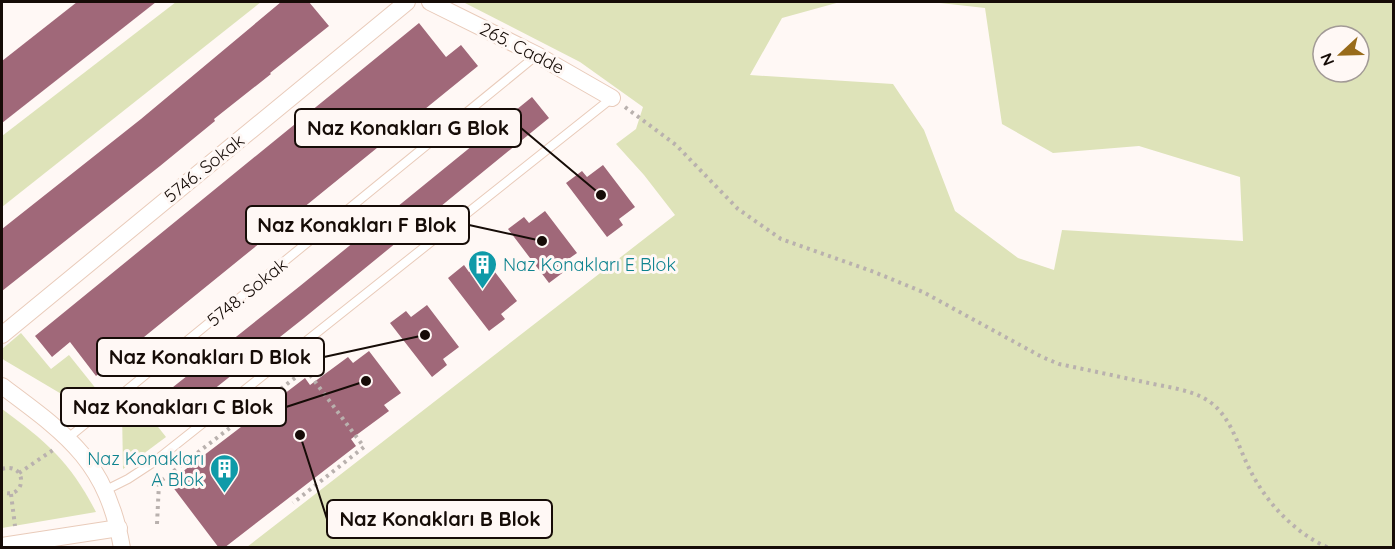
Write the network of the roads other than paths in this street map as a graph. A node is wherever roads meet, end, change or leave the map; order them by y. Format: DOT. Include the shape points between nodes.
graph roads {
  1 [pos="407,2"];
  2 [pos="430,2"];
  3 [pos="537,55"];
  4 [pos="612,98"];
  5 [pos="2,335"];
  6 [pos="2,386"];
  7 [pos="68,438"];
  8 [pos="106,490"];
  9 [pos="119,528"];
  10 [pos="2,546"];
  11 [pos="122,548"];
  1 -- 5 [label="street, 5746. Sokak"];
  2 -- 3 [label="street, 265. Cadde"];
  3 -- 4 [label="street, 265. Cadde"];
  3 -- 7 [label="lane, 5748. Sokak"];
  4 -- 8 [label="lane" via="154,462"];
  6 -- 7 [label="street"];
  7 -- 8 [label="street"];
  8 -- 9 [label="street"];
  9 -- 10 [label="street"];
  9 -- 11 [label="street"];
}
